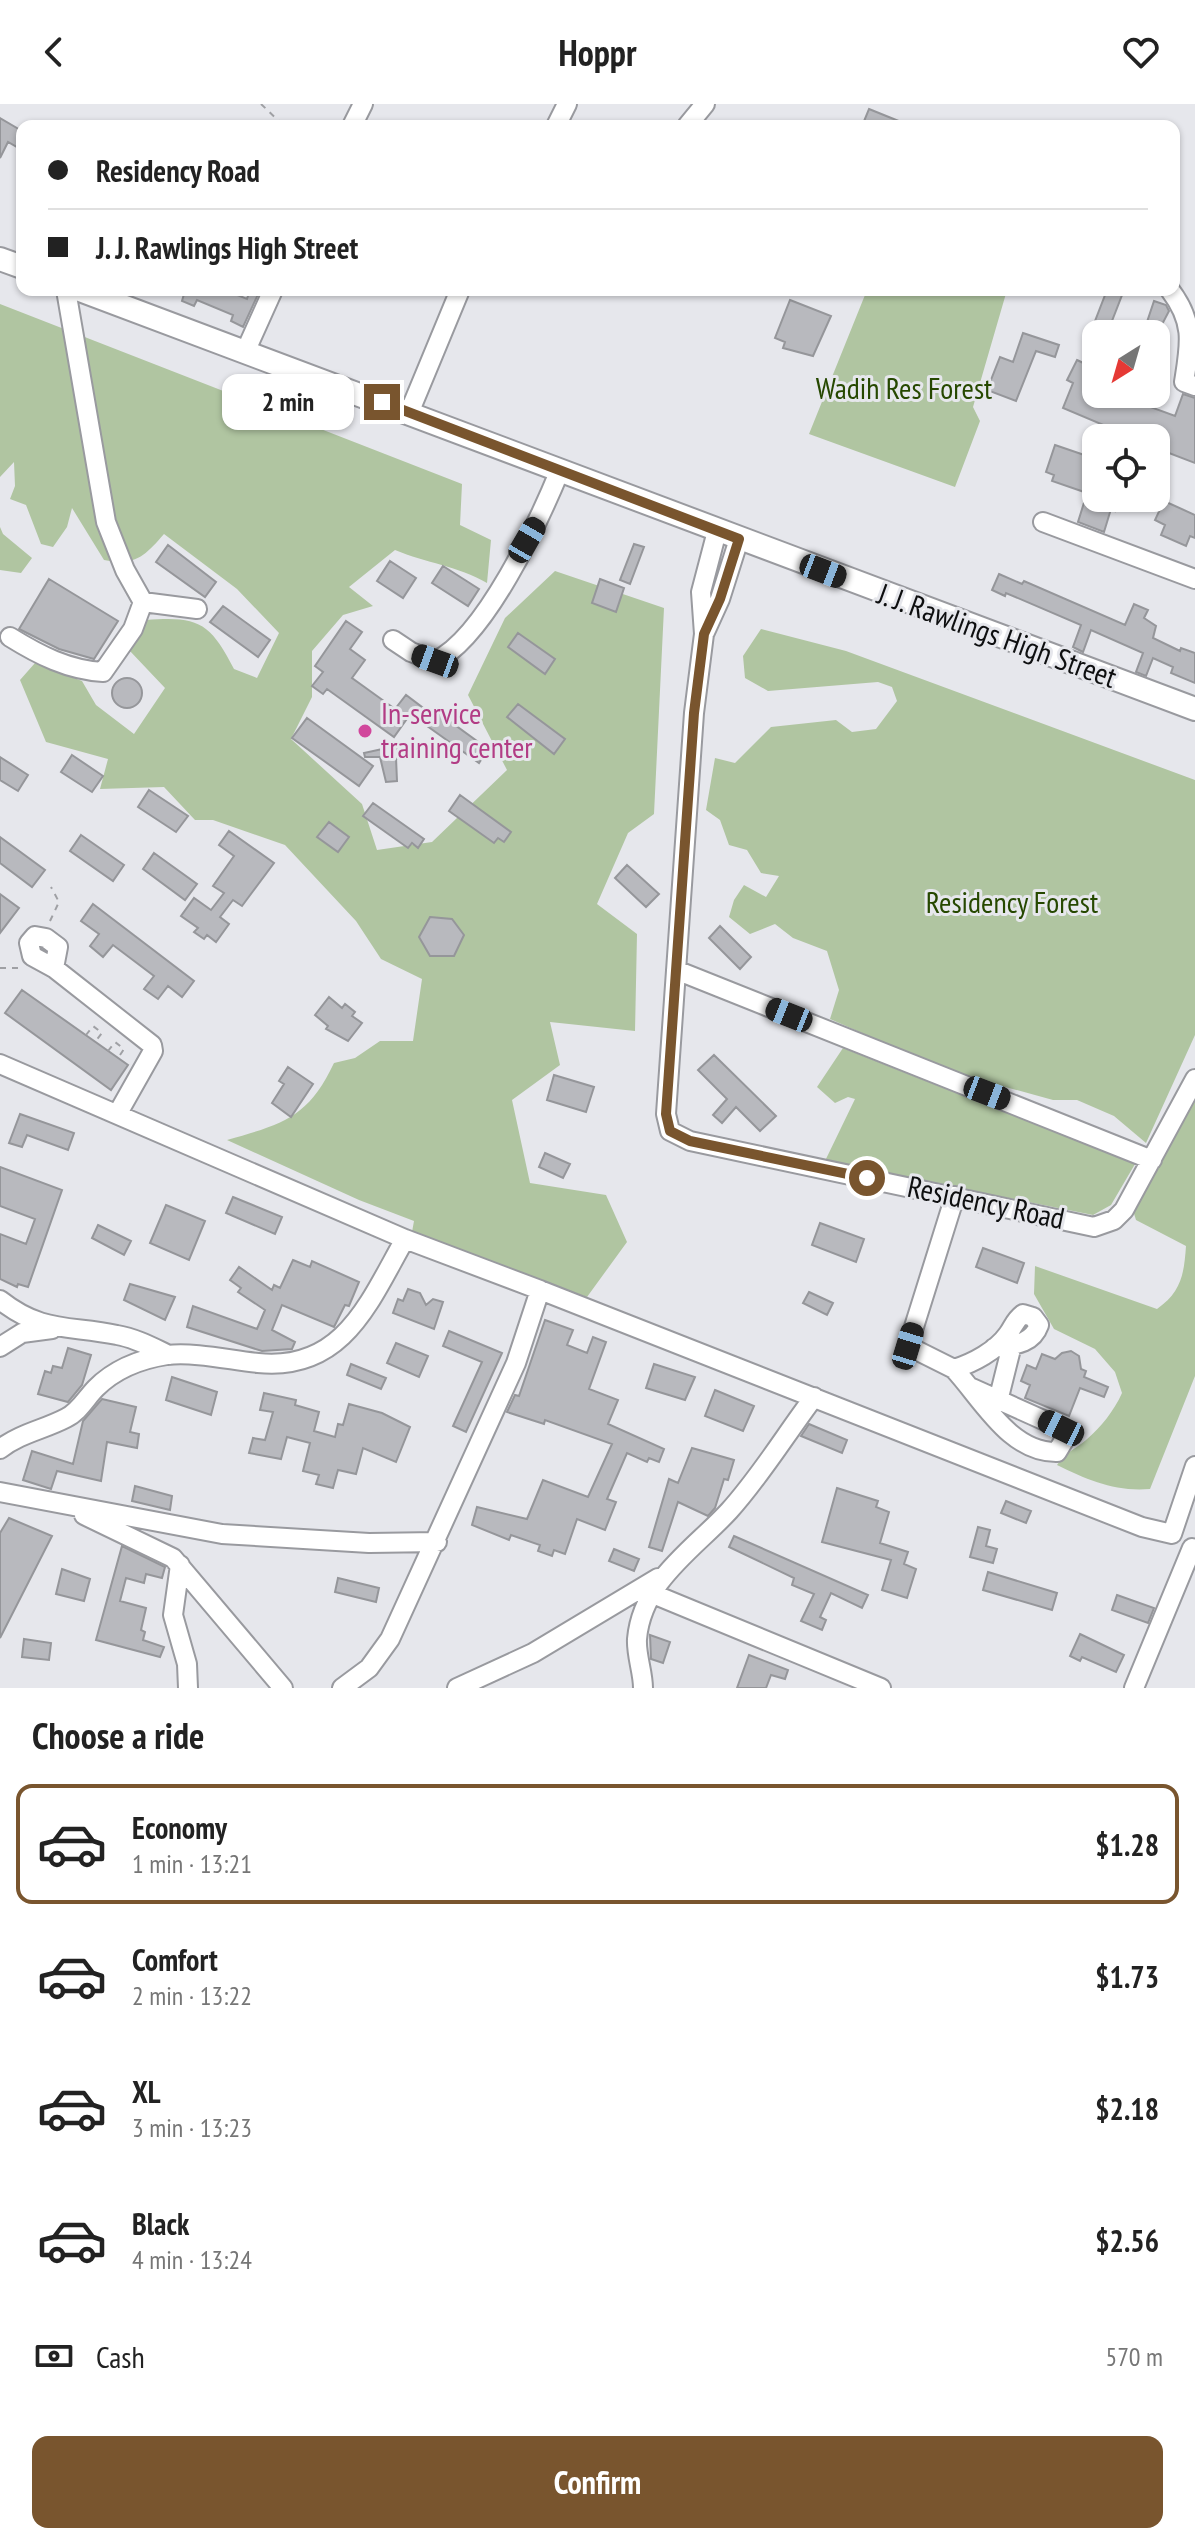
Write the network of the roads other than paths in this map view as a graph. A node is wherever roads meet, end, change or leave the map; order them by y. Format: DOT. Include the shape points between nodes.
graph roads {
  1 [pos="705,104"];
  2 [pos="692,120"];
  3 [pos="67,296"];
  4 [pos="97,296"];
  5 [pos="270,296"];
  6 [pos="458,296"];
  7 [pos="1175,296"];
  8 [pos="246,350"];
  9 [pos="1195,386"];
  10 [pos="409,413"];
  11 [pos="560,470"];
  12 [pos="1043,522"];
  13 [pos="717,531"];
  14 [pos="739,539"];
  15 [pos="1195,579"];
  16 [pos="143,602"];
  17 [pos="197,609"];
  18 [pos="704,634"];
  19 [pos="10,637"];
  20 [pos="393,640"];
  21 [pos="1195,709"];
  22 [pos="35,936"];
  23 [pos="676,970"];
  24 [pos="0,1064"];
  25 [pos="1195,1079"];
  26 [pos="118,1113"];
  27 [pos="1152,1160"];
  28 [pos="955,1196"];
  29 [pos="405,1239"];
  30 [pos="540,1290"];
  31 [pos="0,1300"];
  32 [pos="55,1329"];
  33 [pos="0,1347"];
  34 [pos="169,1355"];
  35 [pos="954,1369"];
  36 [pos="972,1388"];
  37 [pos="814,1397"];
  38 [pos="998,1401"];
  39 [pos="0,1449"];
  40 [pos="1195,1466"];
  41 [pos="0,1492"];
  42 [pos="56,1502"];
  43 [pos="1172,1534"];
  44 [pos="437,1542"];
  45 [pos="1193,1549"];
  46 [pos="680,1556"];
  47 [pos="180,1565"];
  48 [pos="653,1594"];
  49 [pos="188,1688"];
  50 [pos="283,1688"];
  51 [pos="342,1688"];
  52 [pos="457,1688"];
  53 [pos="643,1688"];
  54 [pos="881,1688"];
  55 [pos="1134,1688"];
  1 -- 2 [label="street"];
  3 -- 16 [label="street" via="106,522"];
  4 -- 8 [label="main road, J. J. Rawlings High Street"];
  5 -- 8 [label="street"];
  6 -- 10 [label="street"];
  7 -- 9 [label="street" via="1189,325 1184,382"];
  8 -- 10 [label="main road, J. J. Rawlings High Street"];
  10 -- 11 [label="main road, J. J. Rawlings High Street"];
  11 -- 13 [label="main road, J. J. Rawlings High Street"];
  11 -- 20 [label="street" via="541,515 484,614 452,653 435,661"];
  12 -- 15 [label="street"];
  13 -- 14 [label="main road, J. J. Rawlings High Street"];
  13 -- 18 [label="street, Residency Road" via="701,592"];
  14 -- 18 [label="street, Residency Road"];
  14 -- 21 [label="main road, J. J. Rawlings High Street"];
  16 -- 17 [label="street"];
  16 -- 19 [label="street" via="133,629 103,672 81,671"];
  18 -- 23 [label="street, Residency Road"];
  22 -- 26 [label="street" via="29,943 32,956 152,1045"];
  23 -- 27 [label="street"];
  23 -- 28 [label="street, Residency Road" via="666,1114 670,1131 690,1141"];
  24 -- 26 [label="street"];
  25 -- 27 [label="street, Residency Road"];
  26 -- 29 [label="street"];
  27 -- 28 [label="street, Residency Road" via="1124,1210 1094,1227"];
  28 -- 35 [label="street" via="908,1346"];
  29 -- 30 [label="street"];
  29 -- 34 [label="street" via="358,1323 304,1361 264,1364"];
  30 -- 37 [label="street"];
  30 -- 44 [label="street" via="516,1363"];
  31 -- 32 [label="street"];
  32 -- 33 [label="street" via="22,1333"];
  32 -- 34 [label="street" via="119,1335"];
  34 -- 39 [label="street" via="129,1364 97,1386 68,1418 17,1436"];
  35 -- 36 [label="street"];
  35 -- 38 [label="street" via="1003,1346"];
  36 -- 38 [label="street"];
  36 -- 38 [label="street" via="1001,1426 1048,1452 1063,1446 1061,1428"];
  37 -- 43 [label="street" via="1142,1527"];
  37 -- 46 [label="street" via="729,1511"];
  40 -- 43 [label="street"];
  41 -- 42 [label="street"];
  42 -- 44 [label="street" via="222,1534"];
  42 -- 47 [label="street"];
  43 -- 45 [label="street"];
  44 -- 51 [label="street" via="390,1639 369,1668"];
  45 -- 55 [label="street"];
  46 -- 48 [label="street"];
  46 -- 52 [label="street" via="650,1585 533,1653"];
  47 -- 49 [label="street" via="173,1615"];
  47 -- 50 [label="street"];
  48 -- 53 [label="street" via="637,1639"];
  48 -- 54 [label="street"];
}
